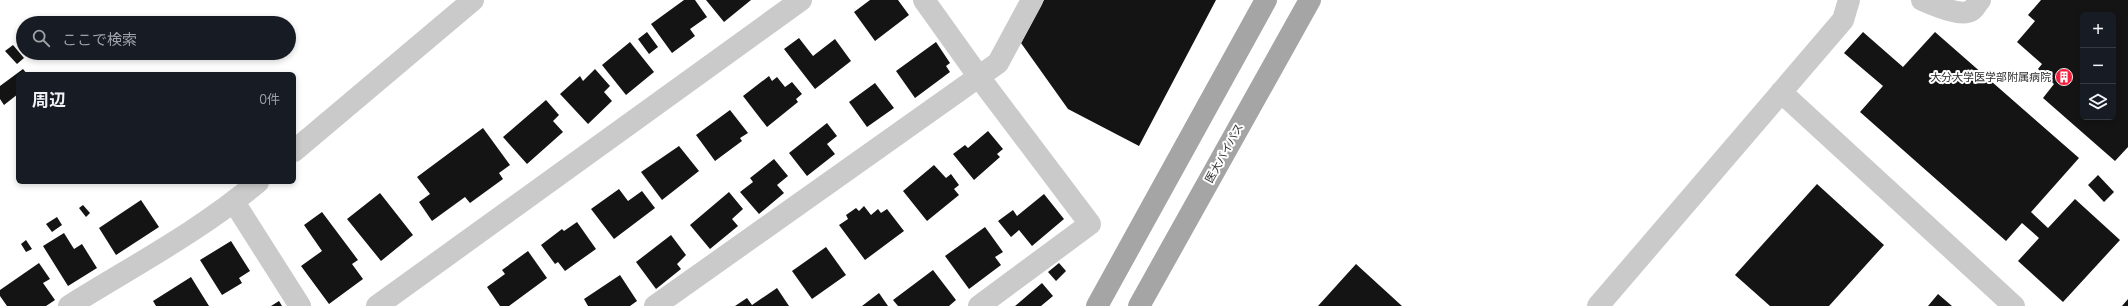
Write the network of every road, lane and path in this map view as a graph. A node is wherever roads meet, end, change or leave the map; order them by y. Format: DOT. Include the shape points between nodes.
graph roads {
  1 [pos="473,0"];
  2 [pos="801,0"];
  3 [pos="924,0"];
  4 [pos="1032,0"];
  5 [pos="1266,0"];
  6 [pos="1310,0"];
  7 [pos="1849,0"];
  8 [pos="1922,0"];
  9 [pos="1980,0"];
  10 [pos="979,77"];
  11 [pos="1781,92"];
  12 [pos="296,149"];
  13 [pos="256,184"];
  14 [pos="234,202"];
  15 [pos="69,306"];
  16 [pos="300,306"];
  17 [pos="377,306"];
  18 [pos="655,306"];
  19 [pos="979,306"];
  20 [pos="1097,306"];
  21 [pos="1139,306"];
  22 [pos="1598,306"];
  23 [pos="2014,306"];
  1 -- 12 [label="street"];
  2 -- 17 [label="street"];
  3 -- 10 [label="street"];
  4 -- 10 [label="street" via="998,63"];
  5 -- 20 [label="main road"];
  6 -- 21 [label="main road, 医大バイパス"];
  7 -- 11 [label="street" via="1843,20"];
  8 -- 9 [label="street" via="1965,13 1972,10"];
  10 -- 18 [label="street"];
  10 -- 19 [label="street" via="1090,224"];
  11 -- 22 [label="street"];
  11 -- 23 [label="street"];
  13 -- 14 [label="street"];
  14 -- 15 [label="street"];
  14 -- 16 [label="street"];
}
